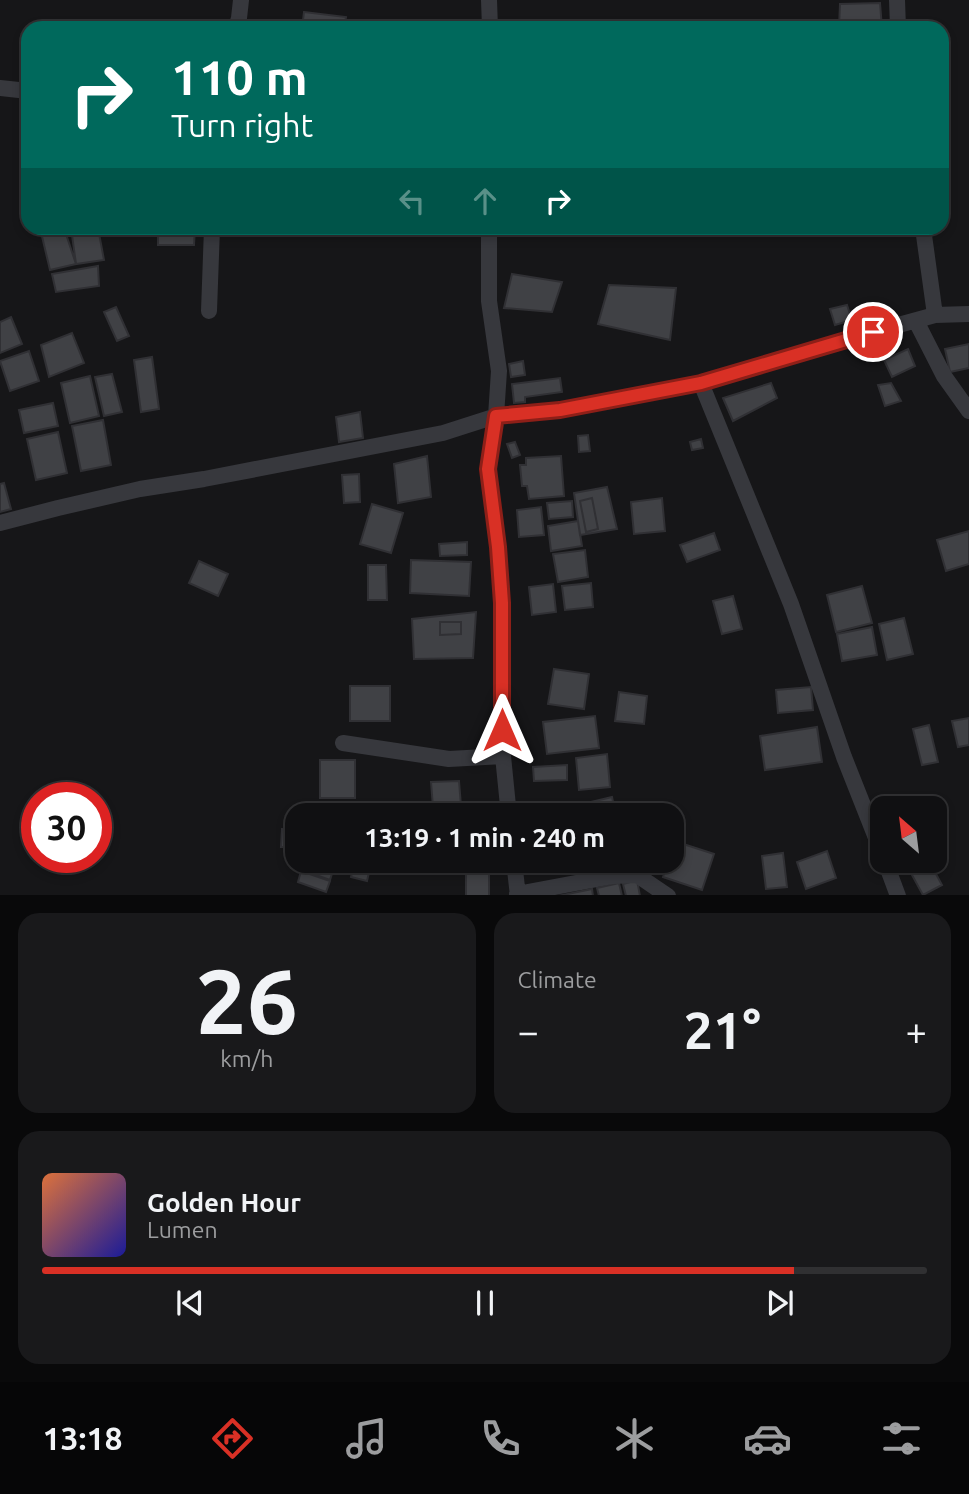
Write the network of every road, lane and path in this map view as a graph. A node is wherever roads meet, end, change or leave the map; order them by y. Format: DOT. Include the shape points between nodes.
graph roads {
  1 [pos="241,0"];
  2 [pos="489,0"];
  3 [pos="897,0"];
  4 [pos="238,21"];
  5 [pos="490,21"];
  6 [pos="898,21"];
  7 [pos="0,88"];
  8 [pos="21,90"];
  9 [pos="212,235"];
  10 [pos="489,235"];
  11 [pos="924,235"];
  12 [pos="209,311"];
  13 [pos="969,314"];
  14 [pos="935,315"];
  15 [pos="916,321"];
  16 [pos="701,383"];
  17 [pos="969,411"];
  18 [pos="496,416"];
  19 [pos="0,523"];
  20 [pos="344,743"];
  21 [pos="503,756"];
  22 [pos="508,803"];
  23 [pos="870,823"];
  24 [pos="515,873"];
  25 [pos="890,873"];
  26 [pos="517,895"];
  27 [pos="668,895"];
  28 [pos="898,895"];
  1 -- 4 [label="street"];
  2 -- 5 [label="street"];
  3 -- 6 [label="street"];
  7 -- 8 [label="street"];
  9 -- 12 [label="street"];
  10 -- 18 [label="street" via="489,301 499,371"];
  11 -- 14 [label="street"];
  13 -- 14 [label="street"];
  14 -- 15 [label="street"];
  15 -- 16 [label="street"];
  15 -- 17 [label="street" via="944,376"];
  16 -- 18 [label="street" via="560,410"];
  16 -- 23 [label="street" via="791,604"];
  18 -- 19 [label="street" via="443,433 140,489"];
  18 -- 21 [label="street" via="488,469 502,603"];
  20 -- 21 [label="street" via="449,759"];
  21 -- 22 [label="street"];
  24 -- 26 [label="street"];
  25 -- 28 [label="street"];
  26 -- 27 [label="street" via="636,875"];
}
